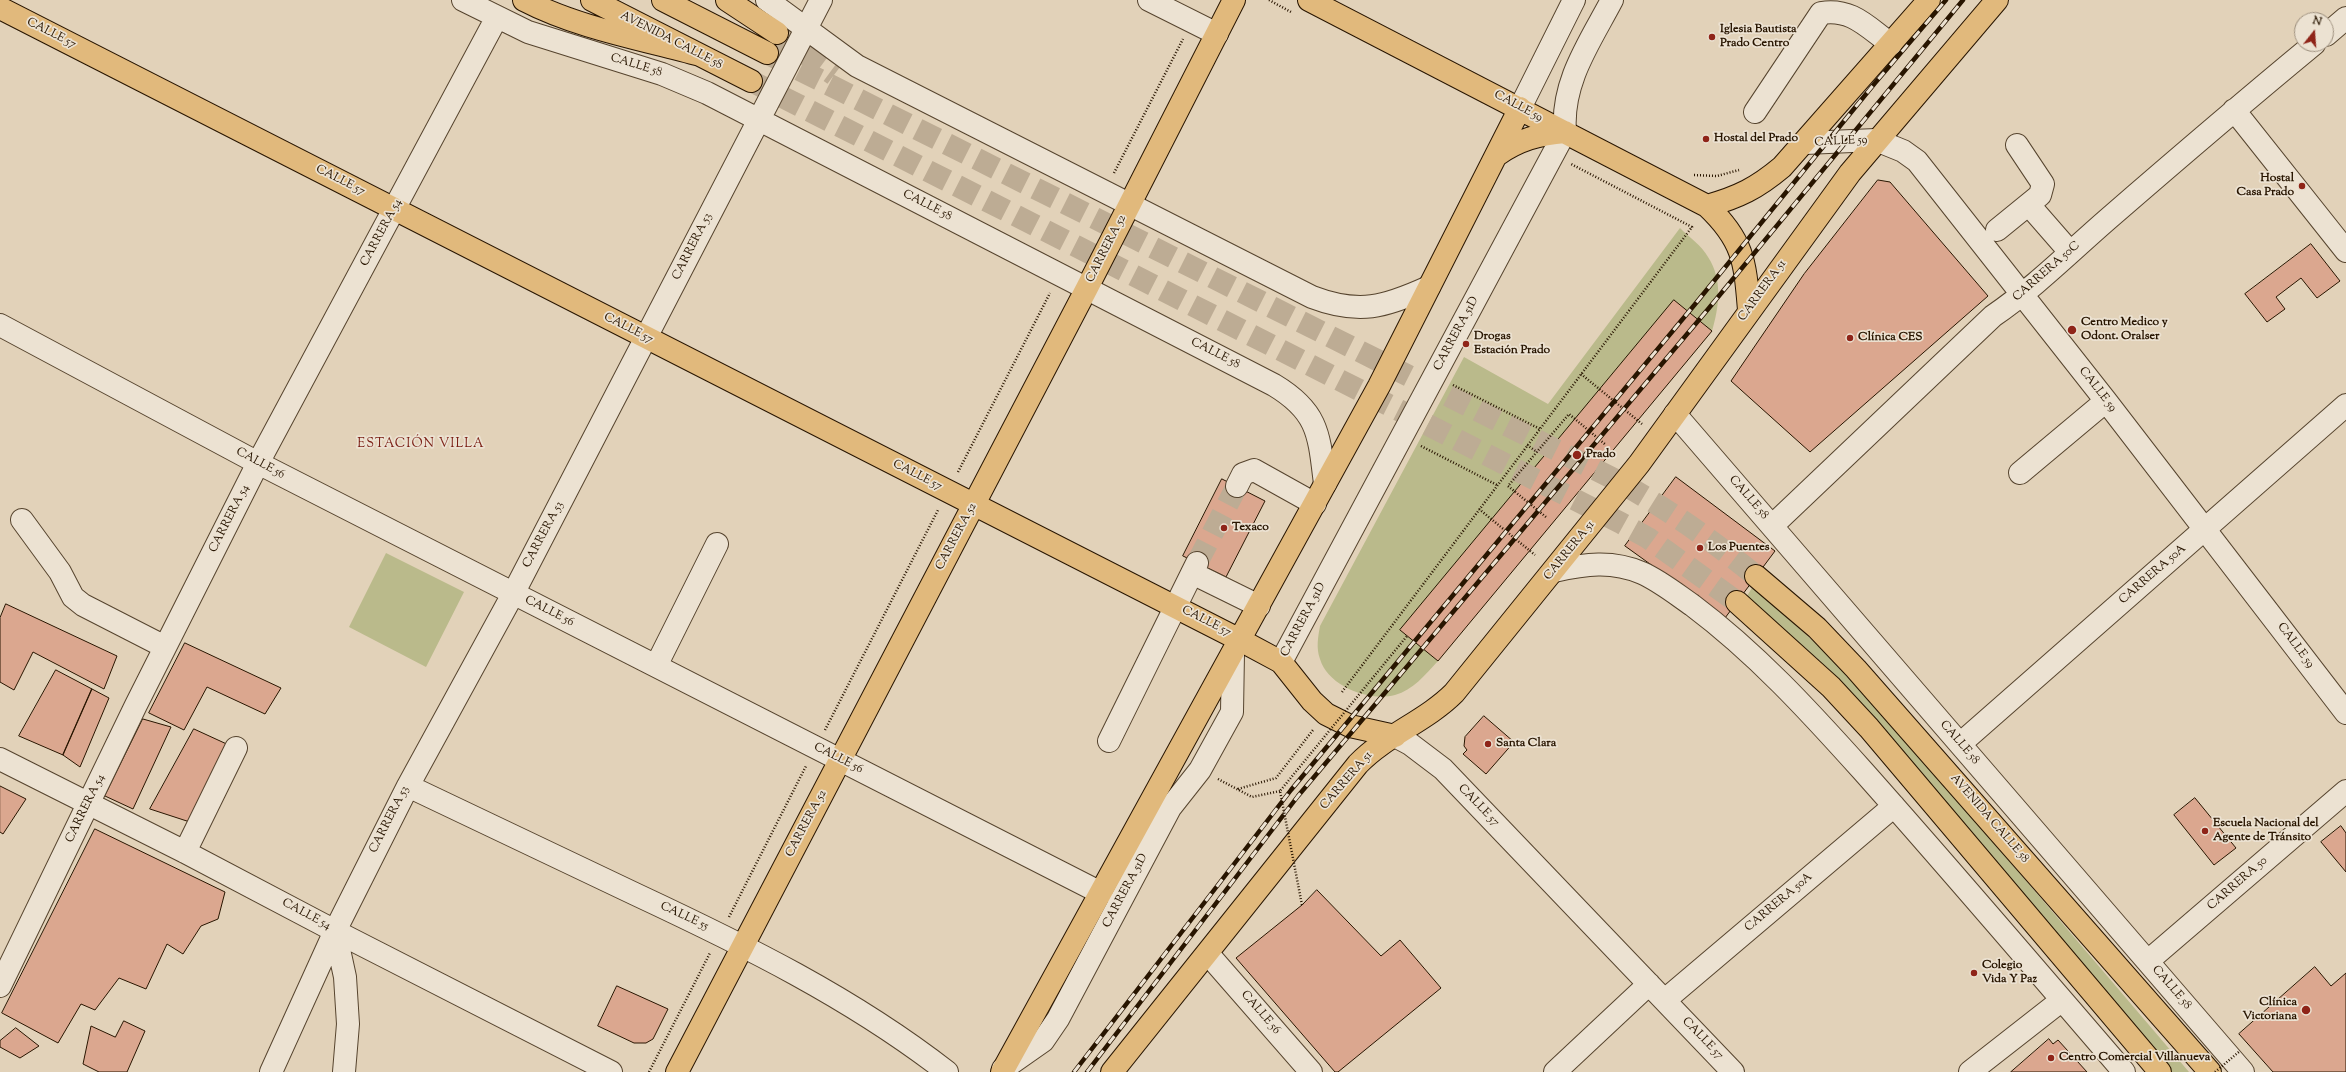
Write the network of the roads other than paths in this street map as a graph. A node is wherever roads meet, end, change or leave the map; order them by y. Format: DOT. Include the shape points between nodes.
graph roads {
  1 [pos="464,0"];
  2 [pos="524,0"];
  3 [pos="592,0"];
  4 [pos="664,0"];
  5 [pos="727,0"];
  6 [pos="767,0"];
  7 [pos="822,0"];
  8 [pos="1149,0"];
  9 [pos="1234,0"];
  10 [pos="1309,0"];
  11 [pos="1574,0"];
  12 [pos="1612,0"];
  13 [pos="1997,0"];
  14 [pos="1927,1"];
  15 [pos="0,8"];
  16 [pos="497,17"];
  17 [pos="2346,18"];
  18 [pos="807,28"];
  19 [pos="2334,28"];
  20 [pos="777,33"];
  21 [pos="1217,34"];
  22 [pos="1891,44"];
  23 [pos="2304,52"];
  24 [pos="767,53"];
  25 [pos="700,56"];
  26 [pos="750,81"];
  27 [pos="1520,108"];
  28 [pos="2234,110"];
  29 [pos="1754,112"];
  30 [pos="759,120"];
  31 [pos="1565,132"];
  32 [pos="1876,140"];
  33 [pos="1805,143"];
  34 [pos="2017,145"];
  35 [pos="1496,156"];
  36 [pos="1130,205"];
  37 [pos="2029,205"];
  38 [pos="1707,206"];
  39 [pos="394,209"];
  40 [pos="1997,230"];
  41 [pos="2346,251"];
  42 [pos="2070,252"];
  43 [pos="1429,286"];
  44 [pos="1087,288"];
  45 [pos="2023,295"];
  46 [pos="1749,310"];
  47 [pos="0,325"];
  48 [pos="646,338"];
  49 [pos="2106,401"];
  50 [pos="2346,405"];
  51 [pos="1675,414"];
  52 [pos="258,463"];
  53 [pos="2020,473"];
  54 [pos="1325,484"];
  55 [pos="1237,486"];
  56 [pos="1315,504"];
  57 [pos="974,505"];
  58 [pos="22,520"];
  59 [pos="1772,526"];
  60 [pos="2205,529"];
  61 [pos="717,544"];
  62 [pos="1554,571"];
  63 [pos="1756,576"];
  64 [pos="513,594"];
  65 [pos="1737,602"];
  66 [pos="1175,606"];
  67 [pos="1259,606"];
  68 [pos="1237,646"];
  69 [pos="165,647"];
  70 [pos="1281,662"];
  71 [pos="656,666"];
  72 [pos="2346,713"];
  73 [pos="1394,736"];
  74 [pos="1109,741"];
  75 [pos="1960,744"];
  76 [pos="236,748"];
  77 [pos="0,759"];
  78 [pos="840,760"];
  79 [pos="408,786"];
  80 [pos="2346,790"];
  81 [pos="89,803"];
  82 [pos="1894,806"];
  83 [pos="185,852"];
  84 [pos="1101,893"];
  85 [pos="335,931"];
  86 [pos="743,946"];
  87 [pos="1208,954"];
  88 [pos="2148,961"];
  89 [pos="1649,984"];
  90 [pos="0,986"];
  91 [pos="1665,1000"];
  92 [pos="2062,1000"];
  93 [pos="1002,1071"];
  94 [pos="271,1072"];
  95 [pos="344,1072"];
  96 [pos="611,1072"];
  97 [pos="677,1072"];
  98 [pos="947,1072"];
  99 [pos="1112,1072"];
  100 [pos="1311,1072"];
  101 [pos="1555,1072"];
  102 [pos="1733,1072"];
  103 [pos="1970,1072"];
  104 [pos="2124,1072"];
  105 [pos="2160,1072"];
  106 [pos="2210,1072"];
  107 [pos="2243,1072"];
  1 -- 16 [label="street, CALLE 58"];
  2 -- 25 [label="main road" via="592,26"];
  3 -- 25 [label="main road, AVENIDA CALLE 58"];
  4 -- 24 [label="main road"];
  5 -- 20 [label="main road"];
  6 -- 18 [label="street"];
  7 -- 18 [label="street, CARRERA 53"];
  8 -- 21 [label="street"];
  9 -- 21 [label="main road, CARRERA 52"];
  10 -- 27 [label="main road, CALLE 59"];
  11 -- 27 [label="street, CARRERA 51D"];
  12 -- 31 [label="street" via="1571,79 1564,108"];
  13 -- 32 [label="main road, CARRERA 51"];
  14 -- 22 [label="main road"];
  15 -- 39 [label="main road, CALLE 57"];
  16 -- 30 [label="street, CALLE 58" via="551,41 662,74"];
  16 -- 39 [label="street, CARRERA 54"];
  17 -- 19 [label="street"];
  18 -- 30 [label="street, CARRERA 53"];
  18 -- 36 [label="street" via="857,66"];
  21 -- 36 [label="main road, CARRERA 52"];
  22 -- 29 [label="street" via="1849,14 1833,11 1821,13"];
  22 -- 33 [label="main road"];
  23 -- 28 [label="street, CARRERA 50C"];
  25 -- 26 [label="main road, AVENIDA CALLE 58"];
  27 -- 31 [label="main road, CALLE 59"];
  27 -- 35 [label="main road, CARRERA 51D"];
  28 -- 41 [label="street"];
  28 -- 42 [label="street, CARRERA 50C"];
  30 -- 44 [label="street, CALLE 58"];
  30 -- 48 [label="street, CARRERA 53"];
  31 -- 35 [label="main road" via="1529,138"];
  31 -- 38 [label="main road, CALLE 59"];
  31 -- 70 [label="street, CARRERA 51D"];
  32 -- 33 [label="street, CALLE 59"];
  32 -- 45 [label="street, CALLE 59" via="1903,151 1917,161"];
  32 -- 46 [label="main road, CARRERA 51" via="1824,206"];
  33 -- 38 [label="main road" via="1758,187"];
  34 -- 37 [label="street" via="2043,184 2040,195"];
  35 -- 43 [label="main road, CARRERA 51D"];
  36 -- 43 [label="street" via="1331,305 1355,309 1378,307"];
  36 -- 44 [label="main road, CARRERA 52"];
  37 -- 40 [label="street"];
  37 -- 42 [label="street"];
  38 -- 46 [label="main road, CALLE 59" via="1728,228 1743,257"];
  39 -- 48 [label="main road, CALLE 57"];
  39 -- 52 [label="street, CARRERA 54"];
  42 -- 45 [label="street, CARRERA 50C"];
  43 -- 54 [label="main road, CARRERA 51D" via="1379,386"];
  44 -- 54 [label="street, CALLE 58" via="1292,396 1303,406 1317,432"];
  44 -- 57 [label="main road, CARRERA 52"];
  45 -- 49 [label="street, CALLE 59"];
  45 -- 59 [label="street, CARRERA 50C" via="1992,316"];
  46 -- 51 [label="main road, CARRERA 51"];
  47 -- 52 [label="street, CALLE 56"];
  48 -- 57 [label="main road, CALLE 57"];
  48 -- 64 [label="street, CARRERA 53"];
  49 -- 53 [label="street"];
  49 -- 60 [label="street, CALLE 59"];
  50 -- 60 [label="street, CARRERA 50A"];
  51 -- 59 [label="street, CALLE 58"];
  51 -- 62 [label="main road, CARRERA 51" via="1608,505"];
  52 -- 64 [label="street, CALLE 56"];
  52 -- 69 [label="street, CARRERA 54"];
  54 -- 56 [label="main road, CARRERA 51D"];
  55 -- 56 [label="street" via="1243,474 1254,470"];
  56 -- 67 [label="main road, CARRERA 51D"];
  57 -- 66 [label="main road, CALLE 57"];
  57 -- 78 [label="main road, CARRERA 52"];
  58 -- 69 [label="street" via="60,572 72,597"];
  59 -- 75 [label="street, CALLE 58"];
  60 -- 72 [label="street, CALLE 59"];
  60 -- 75 [label="street, CARRERA 50A"];
  61 -- 71 [label="street"];
  62 -- 73 [label="main road, CARRERA 51" via="1454,693 1429,715"];
  62 -- 82 [label="street" via="1605,563 1639,572 1667,587 1713,621 1768,669"];
  63 -- 106 [label="main road, AVENIDA CALLE 58" via="1817,628 1856,668"];
  64 -- 71 [label="street, CALLE 56"];
  64 -- 79 [label="street, CARRERA 53"];
  65 -- 105 [label="main road" via="1831,687 1869,728"];
  66 -- 67 [label="street" via="1195,568"];
  66 -- 68 [label="main road, CALLE 57"];
  66 -- 74 [label="street"];
  67 -- 68 [label="main road, CARRERA 51D"];
  68 -- 70 [label="main road, CALLE 57"];
  68 -- 84 [label="main road, CARRERA 51D"];
  68 -- 93 [label="street, CARRERA 51D" via="1232,712 1200,770 1170,808 1058,1019 1043,1041"];
  69 -- 81 [label="street, CARRERA 54"];
  70 -- 73 [label="main road, CALLE 57" via="1312,701 1326,714 1350,726"];
  71 -- 78 [label="street, CALLE 56"];
  73 -- 87 [label="main road, CARRERA 51" via="1371,751 1358,764"];
  73 -- 89 [label="street, CALLE 57" via="1410,744 1443,769"];
  75 -- 88 [label="street, CALLE 58"];
  76 -- 83 [label="street"];
  77 -- 81 [label="street, CALLE 54"];
  78 -- 84 [label="street, CALLE 56"];
  78 -- 86 [label="main road, CARRERA 52"];
  79 -- 85 [label="street, CARRERA 53"];
  79 -- 86 [label="street, CALLE 55"];
  80 -- 88 [label="street, CARRERA 50"];
  81 -- 83 [label="street, CALLE 54"];
  81 -- 90 [label="street, CARRERA 54"];
  82 -- 91 [label="street, CARRERA 50A"];
  82 -- 92 [label="street"];
  83 -- 85 [label="street, CALLE 54"];
  84 -- 93 [label="main road, CARRERA 51D"];
  85 -- 94 [label="street, CARRERA 53"];
  85 -- 95 [label="street" via="344,977 348,1024"];
  85 -- 96 [label="street, CALLE 54"];
  86 -- 97 [label="main road, CARRERA 52"];
  86 -- 98 [label="street, CALLE 55" via="877,1022"];
  87 -- 99 [label="main road, CARRERA 51"];
  87 -- 100 [label="street, CALLE 56"];
  88 -- 107 [label="street, CALLE 58"];
  89 -- 91 [label="street, CALLE 57"];
  89 -- 101 [label="street"];
  91 -- 102 [label="street, CALLE 57"];
  92 -- 103 [label="street"];
  92 -- 104 [label="street"];
}
